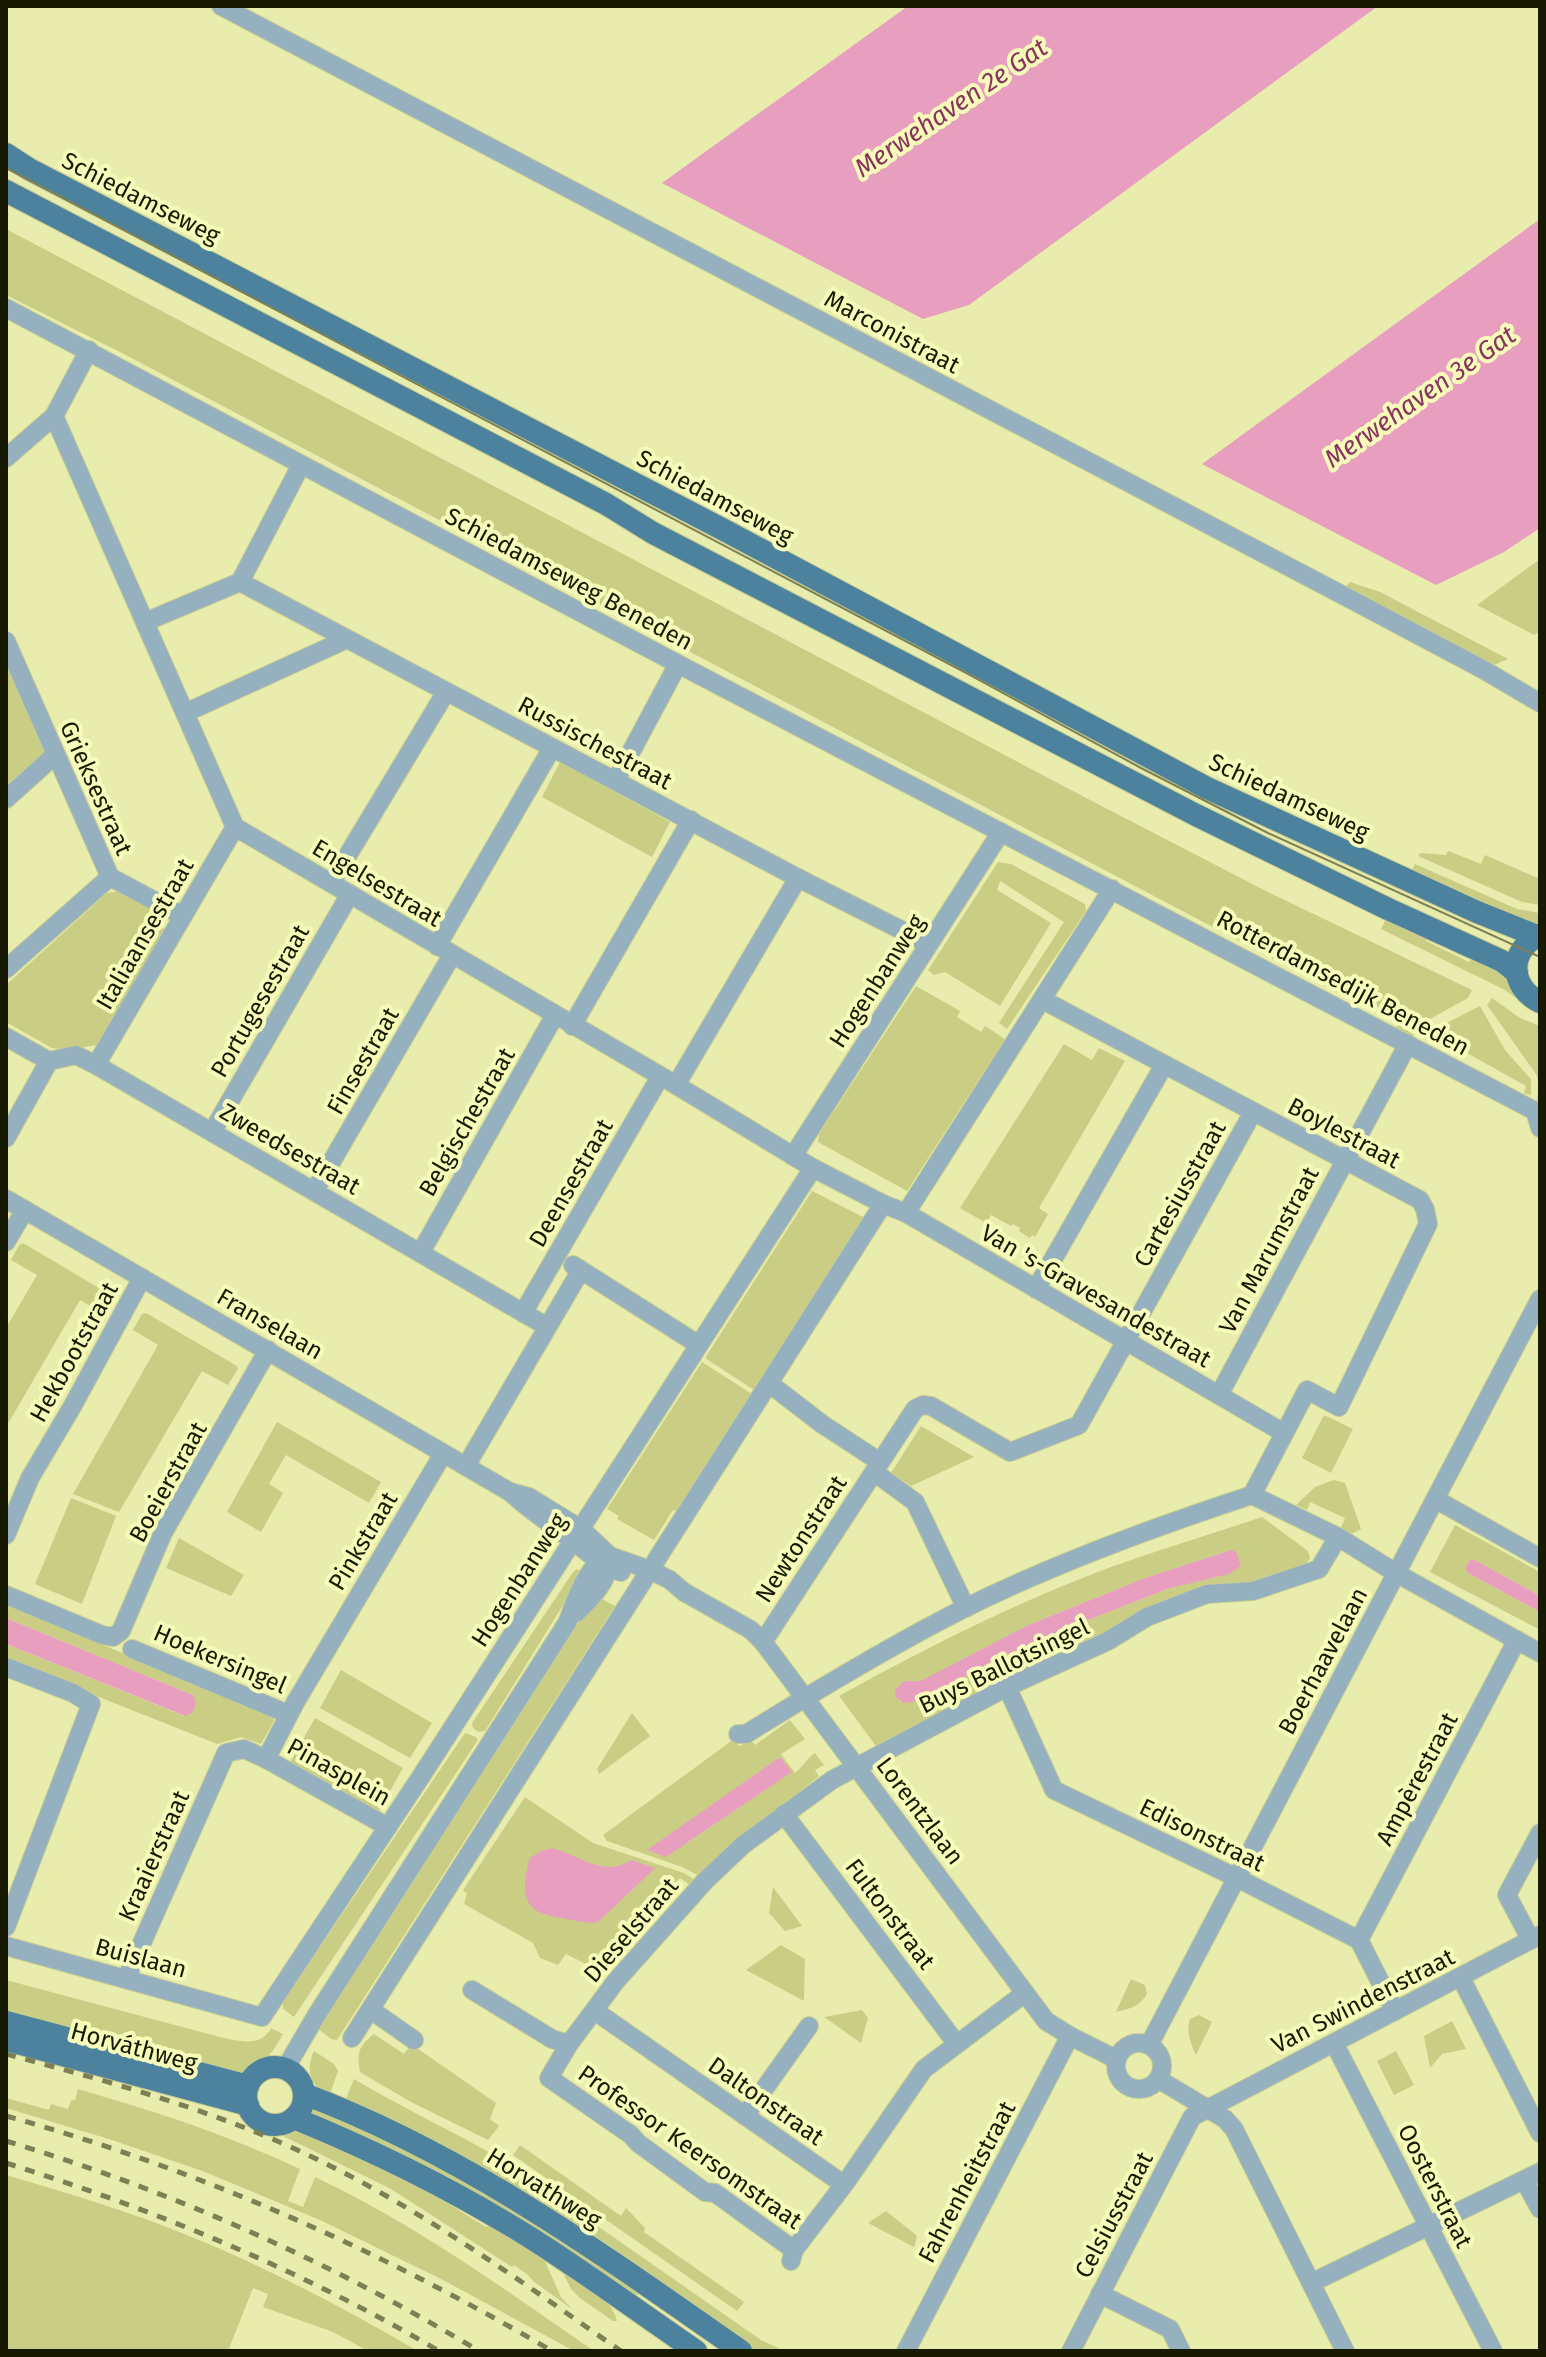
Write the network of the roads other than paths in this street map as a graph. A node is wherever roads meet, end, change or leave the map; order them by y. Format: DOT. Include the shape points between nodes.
graph roads {
  1 [pos="221,6"];
  2 [pos="6,154"];
  3 [pos="6,191"];
  4 [pos="6,308"];
  5 [pos="89,350"];
  6 [pos="54,416"];
  7 [pos="6,458"];
  8 [pos="301,465"];
  9 [pos="240,582"];
  10 [pos="145,622"];
  11 [pos="347,639"];
  12 [pos="6,641"];
  13 [pos="678,664"];
  14 [pos="446,692"];
  15 [pos="1540,703"];
  16 [pos="185,713"];
  17 [pos="552,748"];
  18 [pos="55,755"];
  19 [pos="616,780"];
  20 [pos="6,799"];
  21 [pos="691,820"];
  22 [pos="235,827"];
  23 [pos="1001,832"];
  24 [pos="110,877"];
  25 [pos="798,878"];
  26 [pos="331,883"];
  27 [pos="1112,889"];
  28 [pos="350,894"];
  29 [pos="183,916"];
  30 [pos="1539,935"];
  31 [pos="929,944"];
  32 [pos="444,951"];
  33 [pos="6,969"];
  34 [pos="1517,973"];
  35 [pos="1043,1000"];
  36 [pos="1540,1002"];
  37 [pos="555,1015"];
  38 [pos="572,1026"];
  39 [pos="6,1037"];
  40 [pos="1408,1044"];
  41 [pos="49,1061"];
  42 [pos="96,1065"];
  43 [pos="1164,1065"];
  44 [pos="668,1081"];
  45 [pos="1253,1112"];
  46 [pos="1540,1128"];
  47 [pos="212,1132"];
  48 [pos="6,1138"];
  49 [pos="793,1156"];
  50 [pos="1345,1160"];
  51 [pos="813,1168"];
  52 [pos="315,1190"];
  53 [pos="6,1199"];
  54 [pos="883,1204"];
  55 [pos="25,1210"];
  56 [pos="906,1213"];
  57 [pos="6,1242"];
  58 [pos="421,1252"];
  59 [pos="557,1256"];
  60 [pos="581,1270"];
  61 [pos="142,1278"];
  62 [pos="1036,1289"];
  63 [pos="1540,1299"];
  64 [pos="523,1313"];
  65 [pos="546,1326"];
  66 [pos="1125,1341"];
  67 [pos="699,1345"];
  68 [pos="268,1350"];
  69 [pos="770,1384"];
  70 [pos="1219,1395"];
  71 [pos="1284,1433"];
  72 [pos="443,1454"];
  73 [pos="466,1466"];
  74 [pos="877,1467"];
  75 [pos="1252,1495"];
  76 [pos="1435,1499"];
  77 [pos="6,1535"];
  78 [pos="577,1535"];
  79 [pos="1338,1537"];
  80 [pos="1540,1558"];
  81 [pos="606,1562"];
  82 [pos="1396,1573"];
  83 [pos="648,1574"];
  84 [pos="6,1595"];
  85 [pos="966,1608"];
  86 [pos="1517,1640"];
  87 [pos="763,1642"];
  88 [pos="132,1649"];
  89 [pos="325,1653"];
  90 [pos="1540,1653"];
  91 [pos="6,1667"];
  92 [pos="1007,1687"];
  93 [pos="805,1697"];
  94 [pos="288,1714"];
  95 [pos="738,1734"];
  96 [pos="226,1753"];
  97 [pos="266,1759"];
  98 [pos="856,1766"];
  99 [pos="784,1814"];
  100 [pos="388,1827"];
  101 [pos="1540,1833"];
  102 [pos="1237,1878"];
  103 [pos="705,1881"];
  104 [pos="6,1927"];
  105 [pos="1536,1938"];
  106 [pos="1359,1940"];
  107 [pos="6,1946"];
  108 [pos="1461,1978"];
  109 [pos="126,1979"];
  110 [pos="472,1990"];
  111 [pos="1025,1993"];
  112 [pos="371,2010"];
  113 [pos="595,2011"];
  114 [pos="1395,2011"];
  115 [pos="262,2017"];
  116 [pos="6,2022"];
  117 [pos="809,2026"];
  118 [pos="1070,2036"];
  119 [pos="352,2038"];
  120 [pos="6,2040"];
  121 [pos="414,2040"];
  122 [pos="956,2043"];
  123 [pos="1334,2043"];
  124 [pos="569,2044"];
  125 [pos="1149,2045"];
  126 [pos="1116,2059"];
  127 [pos="285,2069"];
  128 [pos="549,2078"];
  129 [pos="1158,2079"];
  130 [pos="304,2094"];
  131 [pos="248,2096"];
  132 [pos="1534,2107"];
  133 [pos="1207,2108"];
  134 [pos="745,2116"];
  135 [pos="294,2118"];
  136 [pos="1540,2133"];
  137 [pos="1532,2176"];
  138 [pos="843,2184"];
  139 [pos="1540,2209"];
  140 [pos="1429,2227"];
  141 [pos="1311,2283"];
  142 [pos="1100,2294"];
  143 [pos="696,2351"];
  144 [pos="741,2351"];
  145 [pos="906,2351"];
  146 [pos="1071,2351"];
  147 [pos="1181,2351"];
  148 [pos="1345,2351"];
  149 [pos="1493,2351"];
  1 -- 15 [label="street, Marconistraat"];
  2 -- 30 [label="main road, Schiedamseweg" via="1207,788 1477,912"];
  3 -- 34 [label="main road" via="1113,772 1502,961"];
  4 -- 5 [label="street, Schiedamseweg Beneden"];
  5 -- 6 [label="street"];
  5 -- 8 [label="street, Schiedamseweg Beneden"];
  6 -- 7 [label="street"];
  6 -- 10 [label="street"];
  8 -- 9 [label="street"];
  8 -- 13 [label="street, Schiedamseweg Beneden"];
  9 -- 10 [label="street"];
  9 -- 11 [label="street, Russischestraat"];
  10 -- 16 [label="street"];
  11 -- 14 [label="street, Russischestraat"];
  11 -- 16 [label="street"];
  12 -- 18 [label="street, Grieksestraat"];
  13 -- 19 [label="street"];
  13 -- 23 [label="street, Schiedamseweg Beneden"];
  14 -- 17 [label="street, Russischestraat"];
  14 -- 26 [label="street"];
  16 -- 22 [label="street"];
  17 -- 19 [label="street, Russischestraat"];
  17 -- 32 [label="street, Finsestraat"];
  18 -- 20 [label="street"];
  18 -- 24 [label="street, Grieksestraat"];
  19 -- 21 [label="street, Russischestraat"];
  21 -- 25 [label="street, Russischestraat"];
  21 -- 38 [label="street"];
  22 -- 26 [label="street, Engelsestraat"];
  22 -- 29 [label="street, Italiaansestraat"];
  23 -- 27 [label="street, Schiedamseweg Beneden"];
  23 -- 31 [label="street, Hogenbanweg"];
  24 -- 29 [label="street, Grieksestraat"];
  24 -- 33 [label="street"];
  25 -- 31 [label="street, Russischestraat"];
  25 -- 44 [label="street, Deensestraat"];
  26 -- 28 [label="street, Engelsestraat"];
  27 -- 35 [label="street"];
  27 -- 40 [label="street, Rotterdamsedijk Beneden"];
  28 -- 32 [label="street, Engelsestraat"];
  28 -- 47 [label="street, Portugesestraat"];
  29 -- 42 [label="street, Italiaansestraat"];
  30 -- 34 [label="main road" via="1519,955"];
  31 -- 49 [label="street, Hogenbanweg"];
  32 -- 37 [label="street, Engelsestraat"];
  32 -- 52 [label="street, Finsestraat"];
  34 -- 36 [label="main road" via="1524,990"];
  35 -- 43 [label="street, Boylestraat"];
  35 -- 56 [label="street"];
  37 -- 38 [label="street, Engelsestraat"];
  37 -- 58 [label="street, Belgischestraat"];
  38 -- 44 [label="street, Engelsestraat"];
  39 -- 41 [label="street, Zweedsestraat"];
  40 -- 46 [label="street, Rotterdamsedijk Beneden" via="1535,1111"];
  40 -- 50 [label="street, Van Marumstraat"];
  41 -- 42 [label="street, Zweedsestraat" via="76,1055"];
  41 -- 48 [label="street"];
  42 -- 47 [label="street, Zweedsestraat"];
  43 -- 45 [label="street, Boylestraat"];
  43 -- 62 [label="street"];
  44 -- 49 [label="street, Engelsestraat"];
  44 -- 59 [label="street, Deensestraat"];
  45 -- 50 [label="street, Boylestraat"];
  45 -- 66 [label="street, Cartesiusstraat"];
  47 -- 52 [label="street, Zweedsestraat"];
  49 -- 51 [label="street, Engelsestraat"];
  50 -- 70 [label="street, Van Marumstraat"];
  50 -- 71 [label="street, Boylestraat" via="1420,1200 1428,1224 1339,1407 1307,1390"];
  51 -- 54 [label="street, Engelsestraat"];
  51 -- 67 [label="street, Hogenbanweg"];
  52 -- 58 [label="street, Zweedsestraat"];
  53 -- 55 [label="street, Franselaan"];
  54 -- 56 [label="street, Van 's-Gravesandestraat"];
  54 -- 69 [label="street"];
  55 -- 57 [label="street"];
  55 -- 61 [label="street, Franselaan"];
  56 -- 62 [label="street, Van 's-Gravesandestraat"];
  58 -- 64 [label="street, Zweedsestraat"];
  59 -- 60 [label="street"];
  59 -- 64 [label="street, Deensestraat"];
  60 -- 65 [label="street"];
  60 -- 67 [label="street"];
  61 -- 68 [label="street, Franselaan"];
  61 -- 77 [label="street, Hekbootstraat" via="30,1478"];
  62 -- 66 [label="street, Van 's-Gravesandestraat"];
  63 -- 76 [label="street, Boerhaavelaan"];
  64 -- 65 [label="street, Zweedsestraat"];
  65 -- 73 [label="street"];
  66 -- 70 [label="street, Van 's-Gravesandestraat"];
  66 -- 74 [label="street, Newtonstraat" via="1079,1425 1010,1452 923,1405 915,1409"];
  67 -- 78 [label="street, Hogenbanweg"];
  68 -- 72 [label="street, Franselaan"];
  68 -- 84 [label="street, Boeierstraat" via="163,1533 121,1631 113,1637 102,1635"];
  69 -- 74 [label="street"];
  69 -- 83 [label="street"];
  70 -- 71 [label="street, Van 's-Gravesandestraat"];
  71 -- 75 [label="street"];
  72 -- 73 [label="street, Franselaan"];
  72 -- 89 [label="street, Pinkstraat"];
  73 -- 78 [label="street, Franselaan" via="529,1497"];
  74 -- 85 [label="street" via="915,1502"];
  74 -- 87 [label="street, Newtonstraat"];
  75 -- 79 [label="street"];
  75 -- 85 [label="street" via="1083,1556"];
  76 -- 80 [label="street"];
  76 -- 82 [label="street, Boerhaavelaan"];
  78 -- 81 [label="street, Franselaan"];
  78 -- 100 [label="street, Hogenbanweg"];
  79 -- 82 [label="street"];
  79 -- 92 [label="street, Buys Ballotsingel" via="1319,1569 1253,1591 1207,1594 1147,1617 1108,1641"];
  81 -- 83 [label="street, Lorentzlaan"];
  81 -- 127 [label="street" via="578,1594 567,1623"];
  82 -- 86 [label="street"];
  82 -- 102 [label="street, Boerhaavelaan"];
  83 -- 87 [label="street, Lorentzlaan" via="751,1630"];
  83 -- 112 [label="street"];
  85 -- 93 [label="street"];
  86 -- 90 [label="street"];
  86 -- 106 [label="street, Ampèrestraat"];
  87 -- 93 [label="street, Lorentzlaan"];
  88 -- 94 [label="street, Hoekersingel"];
  89 -- 94 [label="street, Pinasplein"];
  91 -- 104 [label="street" via="91,1704"];
  92 -- 98 [label="street, Buys Ballotsingel"];
  92 -- 102 [label="street, Edisonstraat" via="1054,1790"];
  93 -- 95 [label="street"];
  93 -- 98 [label="street, Lorentzlaan"];
  94 -- 97 [label="street, Pinasplein"];
  96 -- 97 [label="street, Pinasplein" via="244,1749"];
  96 -- 109 [label="street, Kraaierstraat"];
  97 -- 100 [label="street, Pinasplein"];
  98 -- 99 [label="street, Buys Ballotsingel"];
  98 -- 111 [label="street, Lorentzlaan"];
  99 -- 103 [label="street, Buys Ballotsingel"];
  99 -- 122 [label="street, Fultonstraat"];
  100 -- 115 [label="street, Hogenbanweg"];
  101 -- 105 [label="street" via="1507,1895"];
  102 -- 106 [label="street, Edisonstraat"];
  102 -- 125 [label="street, Boerhaavelaan"];
  103 -- 113 [label="street, Dieselstraat"];
  105 -- 108 [label="street, Van Swindenstraat"];
  106 -- 114 [label="street"];
  107 -- 109 [label="street, Buislaan"];
  108 -- 114 [label="street, Van Swindenstraat"];
  108 -- 132 [label="street"];
  109 -- 115 [label="street, Buislaan"];
  110 -- 124 [label="street"];
  111 -- 118 [label="street, Lorentzlaan" via="1046,2021"];
  111 -- 122 [label="street"];
  112 -- 119 [label="street"];
  112 -- 121 [label="street"];
  113 -- 124 [label="street, Dieselstraat"];
  113 -- 134 [label="street, Daltonstraat"];
  114 -- 123 [label="street, Van Swindenstraat"];
  116 -- 131 [label="main road, Horváthweg"];
  117 -- 134 [label="street"];
  118 -- 126 [label="street, Lorentzlaan"];
  118 -- 145 [label="street, Fahrenheitstraat"];
  120 -- 131 [label="main road, Horváthweg"];
  122 -- 138 [label="street" via="924,2069"];
  123 -- 133 [label="street, Van Swindenstraat"];
  123 -- 140 [label="street, Oosterstraat"];
  124 -- 128 [label="street, Dieselstraat"];
  125 -- 126 [label="street" via="1132,2044"];
  125 -- 129 [label="street" via="1161,2060"];
  126 -- 129 [label="street" via="1118,2076 1131,2088 1143,2089"];
  127 -- 130 [label="main road" via="298,2079"];
  127 -- 131 [label="main road" via="260,2071"];
  128 -- 138 [label="street, Professor Keersomstraat" via="705,2192 715,2193 793,2255"];
  129 -- 133 [label="street"];
  130 -- 135 [label="main road"];
  130 -- 144 [label="main road, Horvathweg" via="387,2128 525,2204"];
  131 -- 135 [label="main road" via="258,2119 282,2124"];
  132 -- 136 [label="street"];
  133 -- 141 [label="street" via="1234,2129"];
  133 -- 142 [label="street, Celsiusstraat" via="1192,2117"];
  134 -- 138 [label="street, Daltonstraat"];
  135 -- 143 [label="main road, Horvathweg" via="388,2158 498,2218"];
  137 -- 139 [label="street"];
  137 -- 140 [label="street"];
  140 -- 141 [label="street"];
  140 -- 149 [label="street, Oosterstraat"];
  141 -- 148 [label="street"];
  142 -- 146 [label="street, Celsiusstraat"];
  142 -- 147 [label="street" via="1170,2329"];
}
